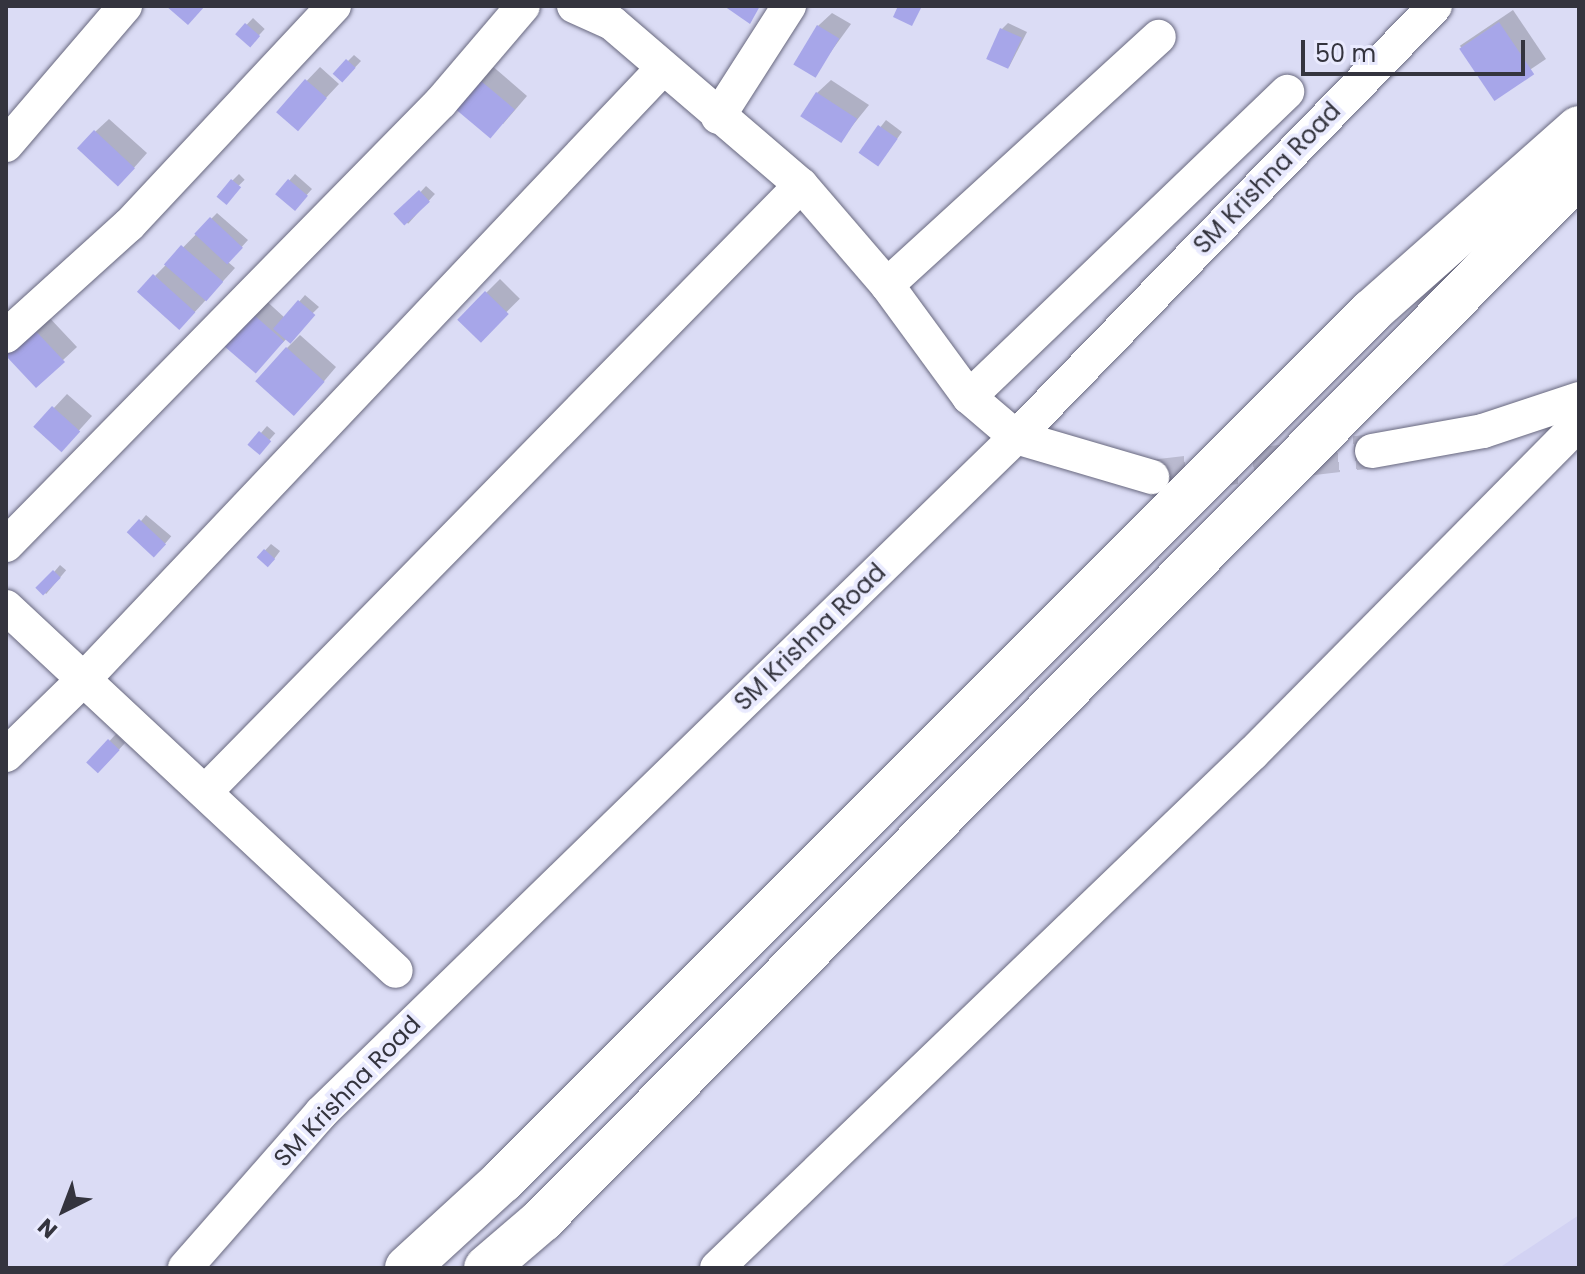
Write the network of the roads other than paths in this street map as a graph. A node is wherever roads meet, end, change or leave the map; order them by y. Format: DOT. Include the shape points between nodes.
graph roads {
  1 [pos="125,6"];
  2 [pos="334,6"];
  3 [pos="523,6"];
  4 [pos="574,6"];
  5 [pos="789,6"];
  6 [pos="1435,6"];
  7 [pos="617,15"];
  8 [pos="1159,37"];
  9 [pos="663,68"];
  10 [pos="1287,92"];
  11 [pos="718,117"];
  12 [pos="1579,128"];
  13 [pos="6,145"];
  14 [pos="1579,175"];
  15 [pos="801,185"];
  16 [pos="887,285"];
  17 [pos="6,336"];
  18 [pos="969,397"];
  19 [pos="1579,399"];
  20 [pos="1579,423"];
  21 [pos="1016,437"];
  22 [pos="1372,451"];
  23 [pos="1152,477"];
  24 [pos="6,545"];
  25 [pos="6,607"];
  26 [pos="84,679"];
  27 [pos="6,755"];
  28 [pos="206,791"];
  29 [pos="396,971"];
  30 [pos="185,1268"];
  31 [pos="407,1268"];
  32 [pos="486,1268"];
  33 [pos="717,1268"];
  1 -- 13 [label="street"];
  2 -- 17 [label="street" via="129,225"];
  3 -- 24 [label="street" via="441,102"];
  4 -- 7 [label="street"];
  5 -- 11 [label="street"];
  6 -- 21 [label="street, SM Krishna Road"];
  7 -- 9 [label="street"];
  8 -- 16 [label="street"];
  9 -- 11 [label="street"];
  9 -- 26 [label="street"];
  10 -- 18 [label="street"];
  11 -- 15 [label="street"];
  12 -- 31 [label="highway" via="1372,311 513,1170"];
  14 -- 32 [label="highway" via="542,1220"];
  15 -- 16 [label="street"];
  15 -- 28 [label="street"];
  16 -- 18 [label="street"];
  18 -- 21 [label="street"];
  19 -- 22 [label="street" via="1483,431"];
  20 -- 33 [label="street" via="1253,753"];
  21 -- 23 [label="street"];
  21 -- 30 [label="street, SM Krishna Road" via="321,1113"];
  25 -- 26 [label="street"];
  26 -- 27 [label="street"];
  26 -- 28 [label="street"];
  28 -- 29 [label="street"];
}
